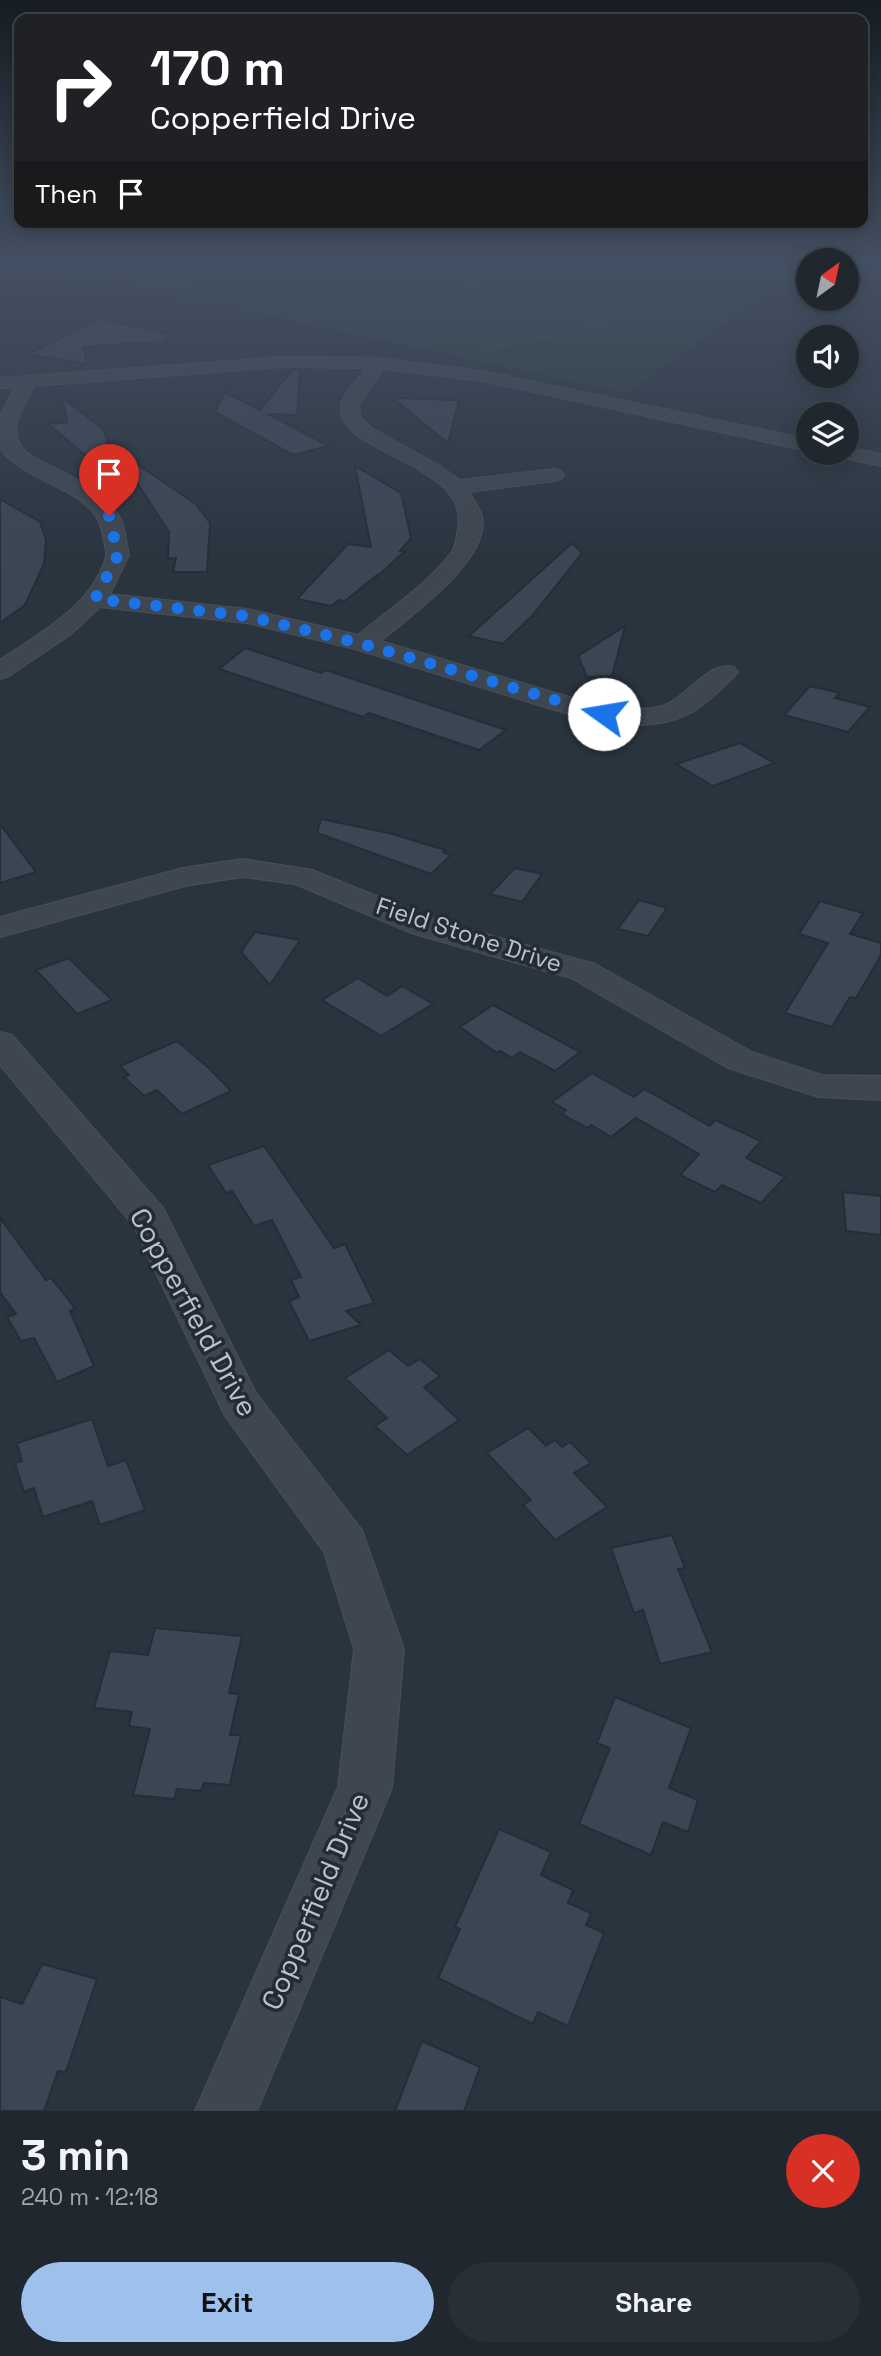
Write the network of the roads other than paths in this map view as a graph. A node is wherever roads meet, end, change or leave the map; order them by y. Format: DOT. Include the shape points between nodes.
graph roads {
  1 [pos="249,365"];
  2 [pos="376,365"];
  3 [pos="392,365"];
  4 [pos="27,382"];
  5 [pos="0,383"];
  6 [pos="796,442"];
  7 [pos="859,455"];
  8 [pos="881,460"];
  9 [pos="554,475"];
  10 [pos="456,487"];
  11 [pos="95,599"];
  12 [pos="363,644"];
  13 [pos="0,671"];
  14 [pos="725,672"];
  15 [pos="0,927"];
  16 [pos="0,1043"];
  17 [pos="881,1088"];
  18 [pos="226,2111"];
  1 -- 4 [label="street"];
  2 -- 10 [label="street" via="350,405 351,418 363,431"];
  3 -- 6 [label="street" via="437,369"];
  4 -- 5 [label="street"];
  4 -- 11 [label="street" via="5,429 5,441 17,457 79,488 109,516 118,555"];
  7 -- 8 [label="street"];
  9 -- 10 [label="street"];
  10 -- 12 [label="street" via="471,516 466,547 449,570"];
  11 -- 12 [label="street" via="247,616"];
  11 -- 13 [label="street" via="61,630"];
  12 -- 14 [label="street" via="590,712 619,716 654,716 682,707"];
  15 -- 17 [label="street, Field Stone Drive" via="183,877 242,869 302,876 425,926 583,971 740,1060 820,1086"];
  16 -- 18 [label="street, Copperfield Drive" via="149,1218 240,1404 345,1544 379,1649 365,1788"];
}
